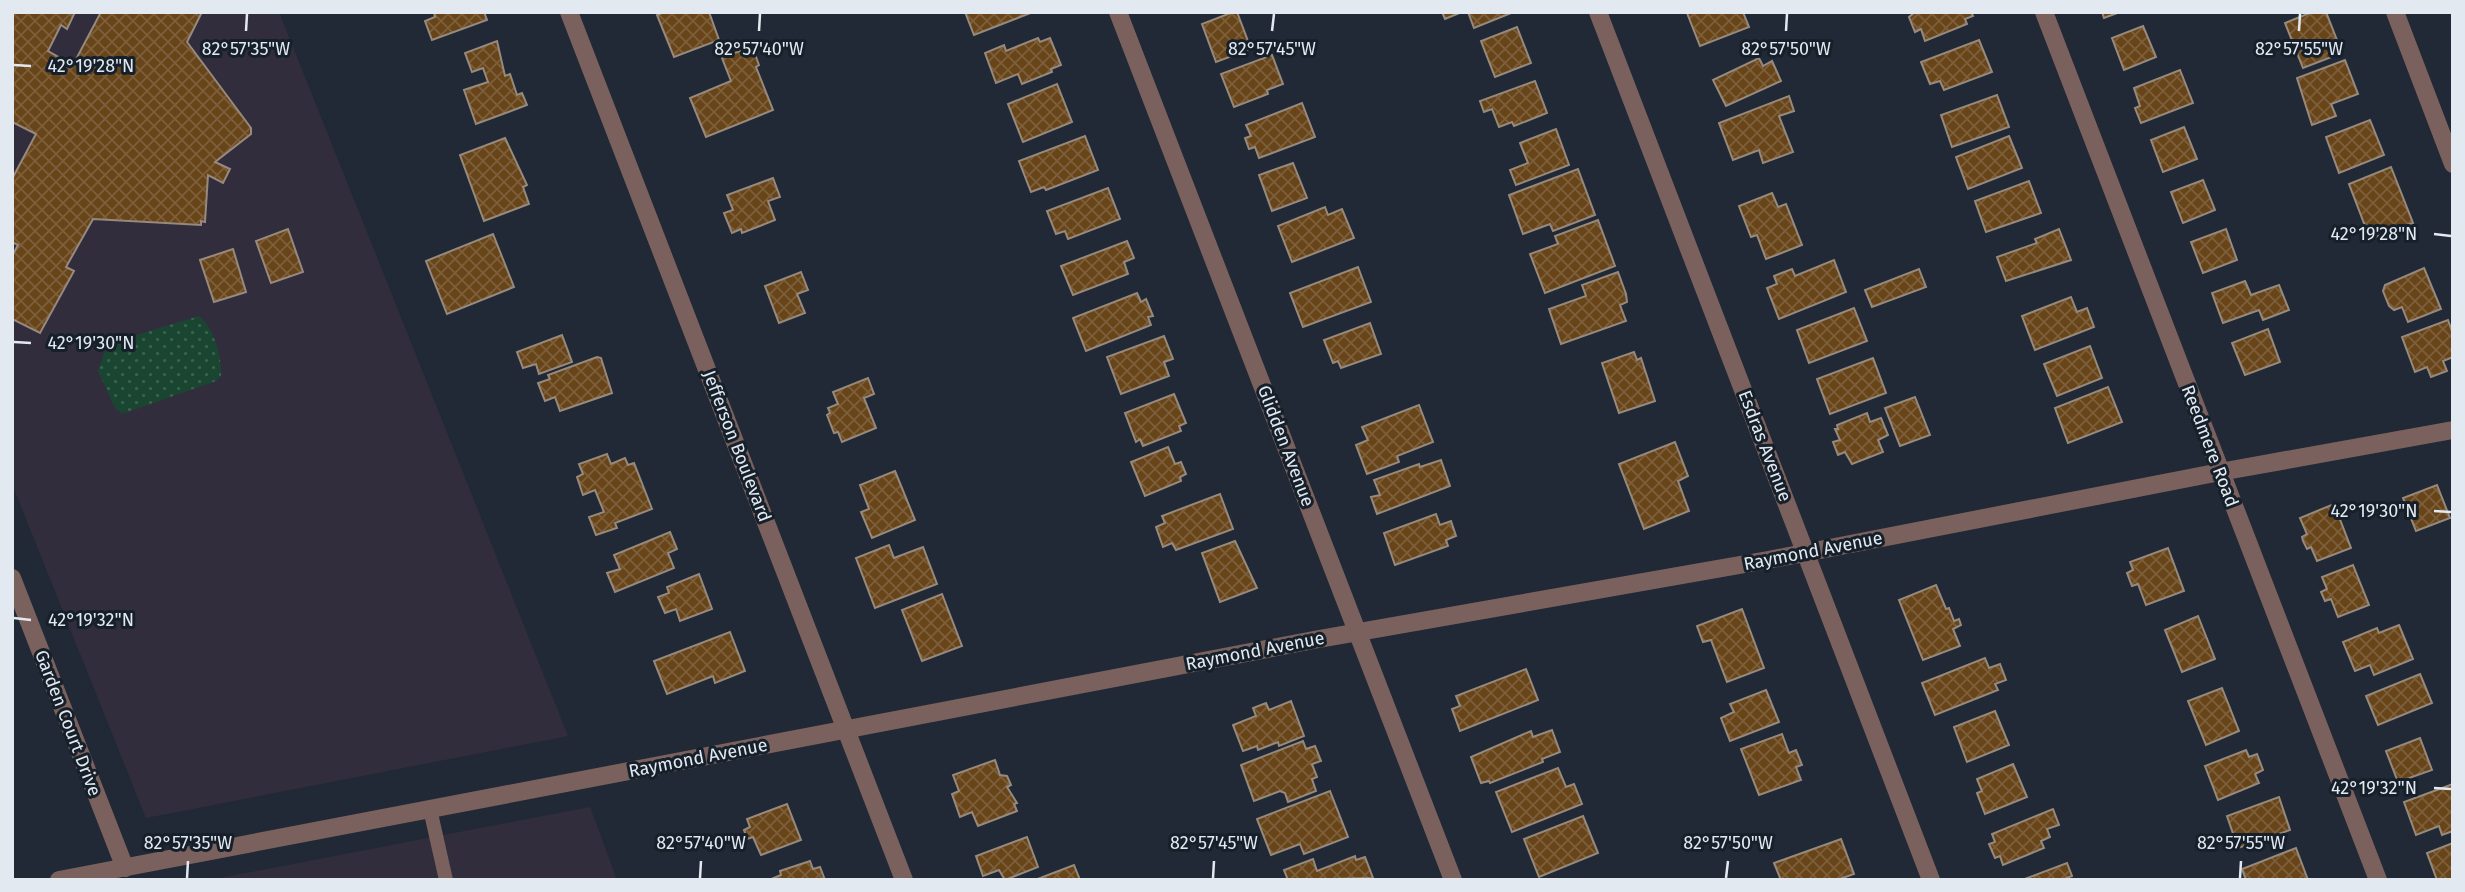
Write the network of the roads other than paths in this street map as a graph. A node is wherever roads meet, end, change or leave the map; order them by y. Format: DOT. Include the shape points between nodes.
graph roads {
  1 [pos="569,12"];
  2 [pos="1118,12"];
  3 [pos="1598,12"];
  4 [pos="2044,12"];
  5 [pos="2395,12"];
  6 [pos="2453,164"];
  7 [pos="2453,430"];
  8 [pos="2220,472"];
  9 [pos="1807,553"];
  10 [pos="12,578"];
  11 [pos="1358,632"];
  12 [pos="846,730"];
  13 [pos="429,808"];
  14 [pos="125,868"];
  15 [pos="59,880"];
  16 [pos="446,880"];
  17 [pos="904,880"];
  18 [pos="1452,880"];
  19 [pos="1931,880"];
  20 [pos="2378,880"];
  1 -- 12 [label="street, Jefferson Boulevard"];
  2 -- 11 [label="street, Glidden Avenue"];
  3 -- 9 [label="street, Esdras Avenue"];
  4 -- 8 [label="street, Reedmere Road"];
  5 -- 6 [label="street"];
  7 -- 8 [label="street, Raymond Avenue"];
  8 -- 9 [label="street, Raymond Avenue"];
  8 -- 20 [label="street, Reedmere Road"];
  9 -- 11 [label="street, Raymond Avenue"];
  9 -- 19 [label="street, Esdras Avenue"];
  10 -- 14 [label="street, Garden Court Drive"];
  11 -- 12 [label="street, Raymond Avenue"];
  11 -- 18 [label="street, Glidden Avenue"];
  12 -- 13 [label="street, Raymond Avenue"];
  12 -- 17 [label="street, Jefferson Boulevard"];
  13 -- 14 [label="street, Raymond Avenue"];
  13 -- 16 [label="lane"];
  14 -- 15 [label="street, Raymond Avenue"];
}
